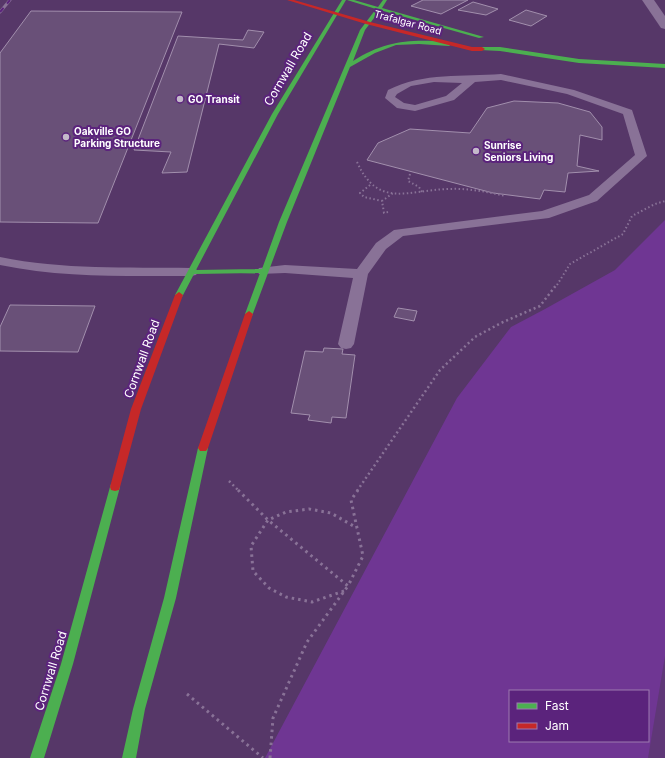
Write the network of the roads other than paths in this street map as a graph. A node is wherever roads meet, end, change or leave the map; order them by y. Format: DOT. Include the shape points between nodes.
graph roads {
  1 [pos="289,0"];
  2 [pos="344,0"];
  3 [pos="349,0"];
  4 [pos="648,0"];
  5 [pos="383,4"];
  6 [pos="335,13"];
  7 [pos="368,23"];
  8 [pos="665,24"];
  9 [pos="449,44"];
  10 [pos="500,49"];
  11 [pos="665,66"];
  12 [pos="347,67"];
  13 [pos="472,79"];
  14 [pos="0,261"];
  15 [pos="264,271"];
  16 [pos="191,272"];
  17 [pos="361,274"];
  18 [pos="346,344"];
  19 [pos="37,758"];
  20 [pos="129,758"];
  1 -- 6 [label="main road, Trafalgar Road"];
  2 -- 6 [label="main road, Cornwall Road"];
  3 -- 5 [label="main road, Trafalgar Road"];
  4 -- 8 [label="street"];
  5 -- 7 [label="main road"];
  5 -- 10 [label="main road, Trafalgar Road" via="488,38"];
  6 -- 7 [label="main road, Trafalgar Road"];
  6 -- 16 [label="main road, Cornwall Road" via="276,114"];
  7 -- 9 [label="main road, Trafalgar Road"];
  7 -- 12 [label="main road"];
  9 -- 10 [label="main road, Trafalgar Road" via="472,49"];
  9 -- 12 [label="main road" via="395,43 376,49"];
  10 -- 11 [label="main road, Trafalgar Road" via="579,61"];
  12 -- 15 [label="main road"];
  13 -- 13 [label="lane" via="434,79 408,84 392,92 390,98 401,106 415,108 450,98"];
  13 -- 17 [label="lane" via="501,77 570,92 628,112 641,156 592,198 544,215 399,233 381,246"];
  14 -- 16 [label="lane" via="24,267"];
  15 -- 16 [label="main road"];
  15 -- 17 [label="lane" via="285,269"];
  15 -- 20 [label="main road" via="199,459 170,598 139,709"];
  16 -- 19 [label="main road, Cornwall Road" via="178,296 136,409 67,664"];
  17 -- 18 [label="lane"];
}
